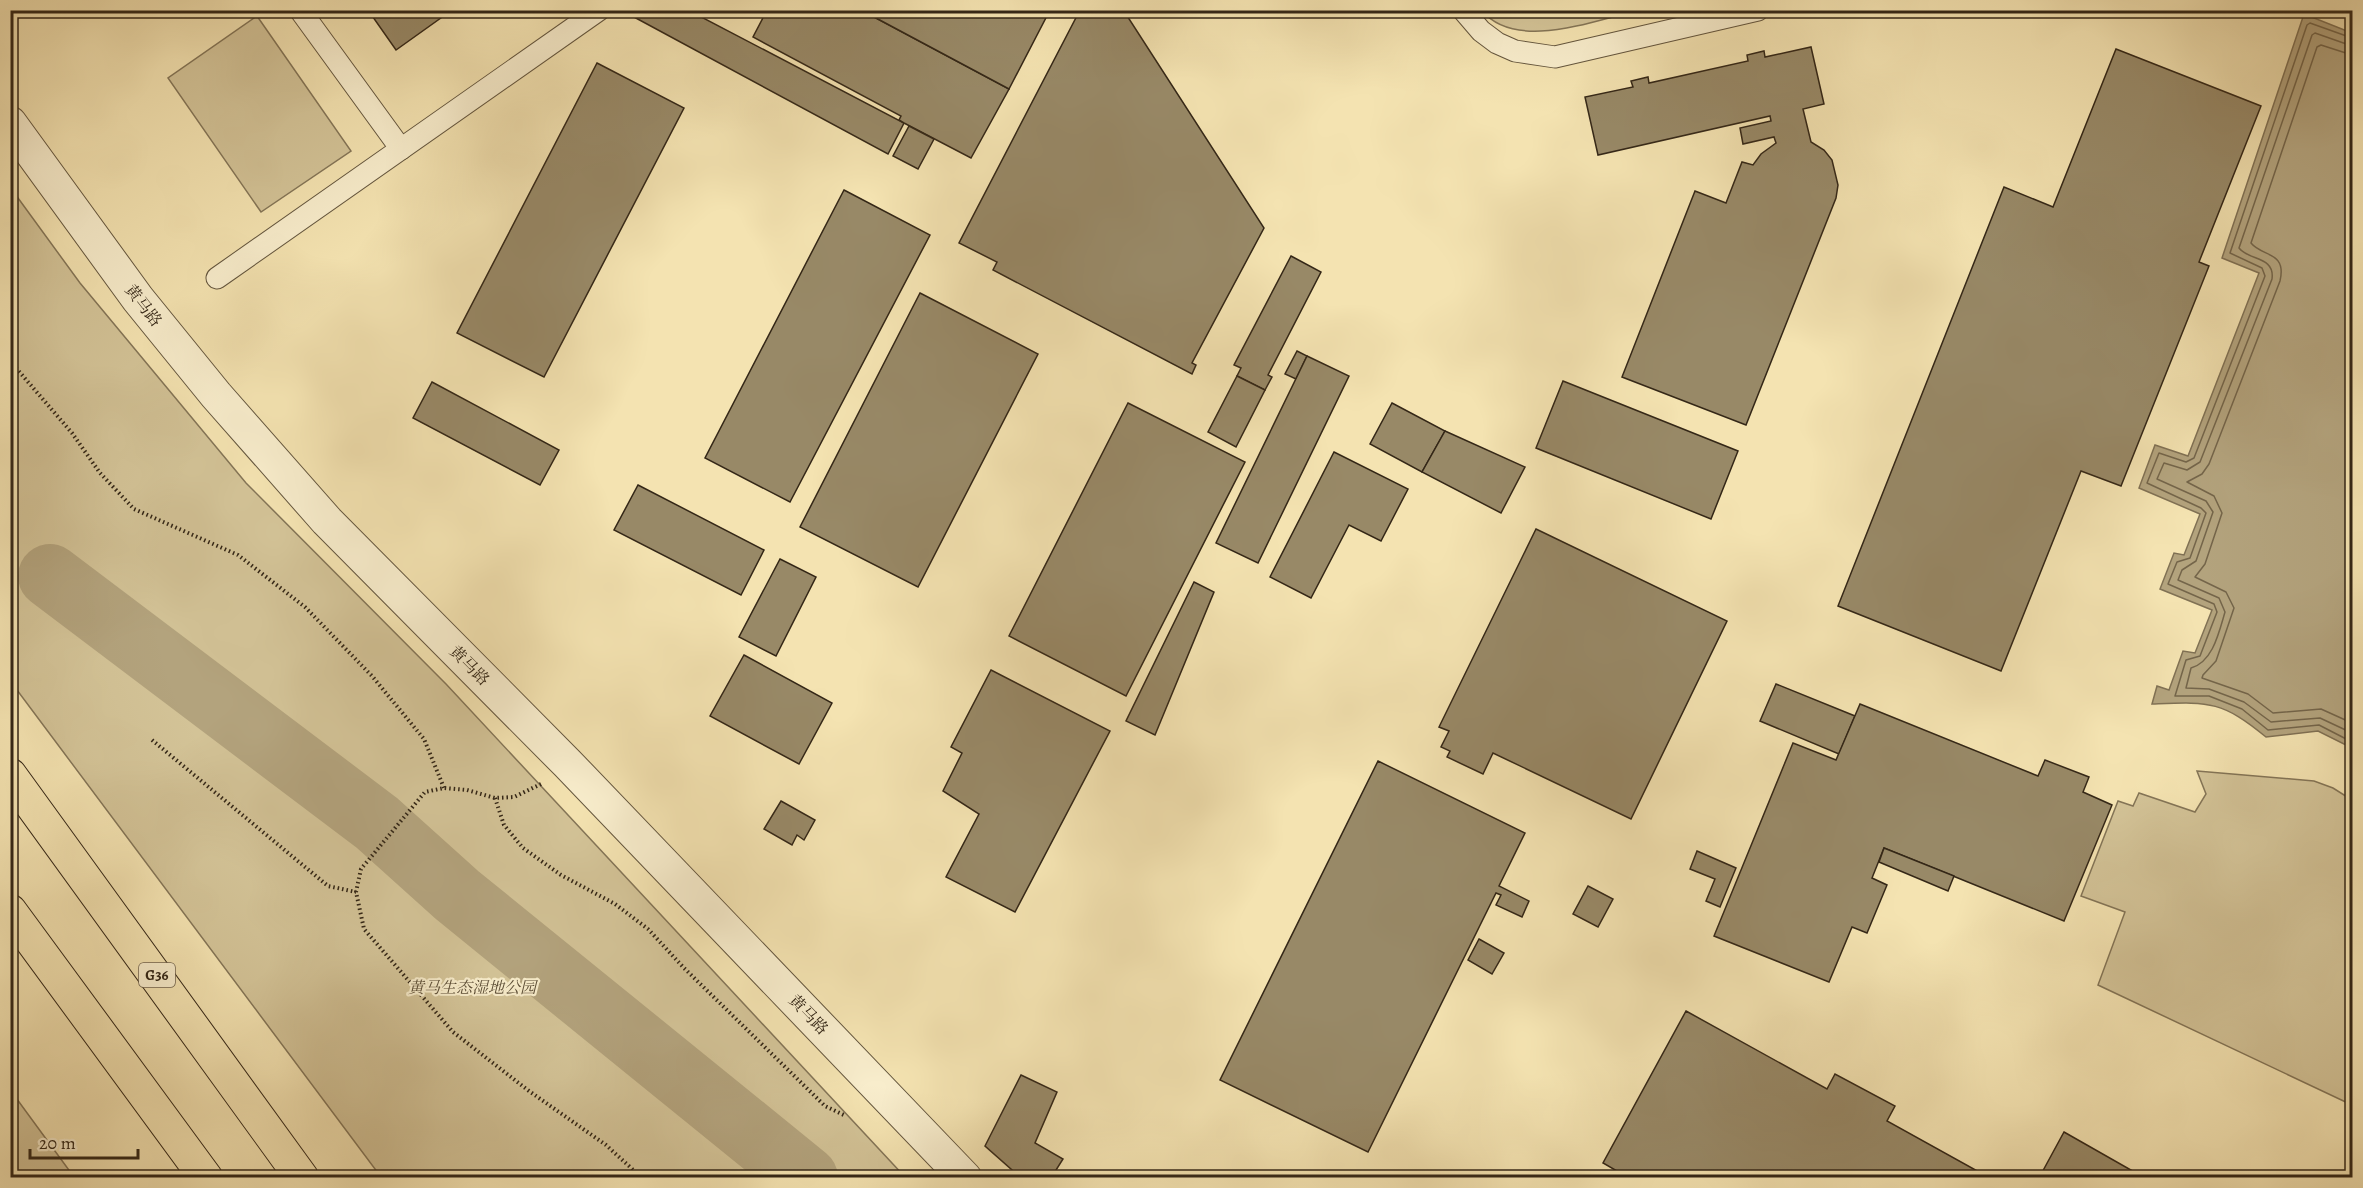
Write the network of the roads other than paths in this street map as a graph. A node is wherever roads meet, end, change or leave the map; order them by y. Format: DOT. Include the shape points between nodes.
graph roads {
  1 [pos="300,10"];
  2 [pos="599,10"];
  3 [pos="1463,10"];
  4 [pos="1758,10"];
  5 [pos="10,123"];
  6 [pos="400,149"];
  7 [pos="217,278"];
  8 [pos="10,775"];
  9 [pos="10,911"];
  10 [pos="206,1178"];
  11 [pos="302,1178"];
  12 [pos="965,1178"];
  1 -- 6 [label="lane"];
  2 -- 6 [label="lane"];
  3 -- 4 [label="lane" via="1497,43 1515,51 1555,57"];
  5 -- 12 [label="street, 黄马路" via="138,299 216,395 327,520 567,763"];
  6 -- 7 [label="lane"];
  8 -- 11 [label="highway, G36"];
  9 -- 10 [label="highway"];
}
